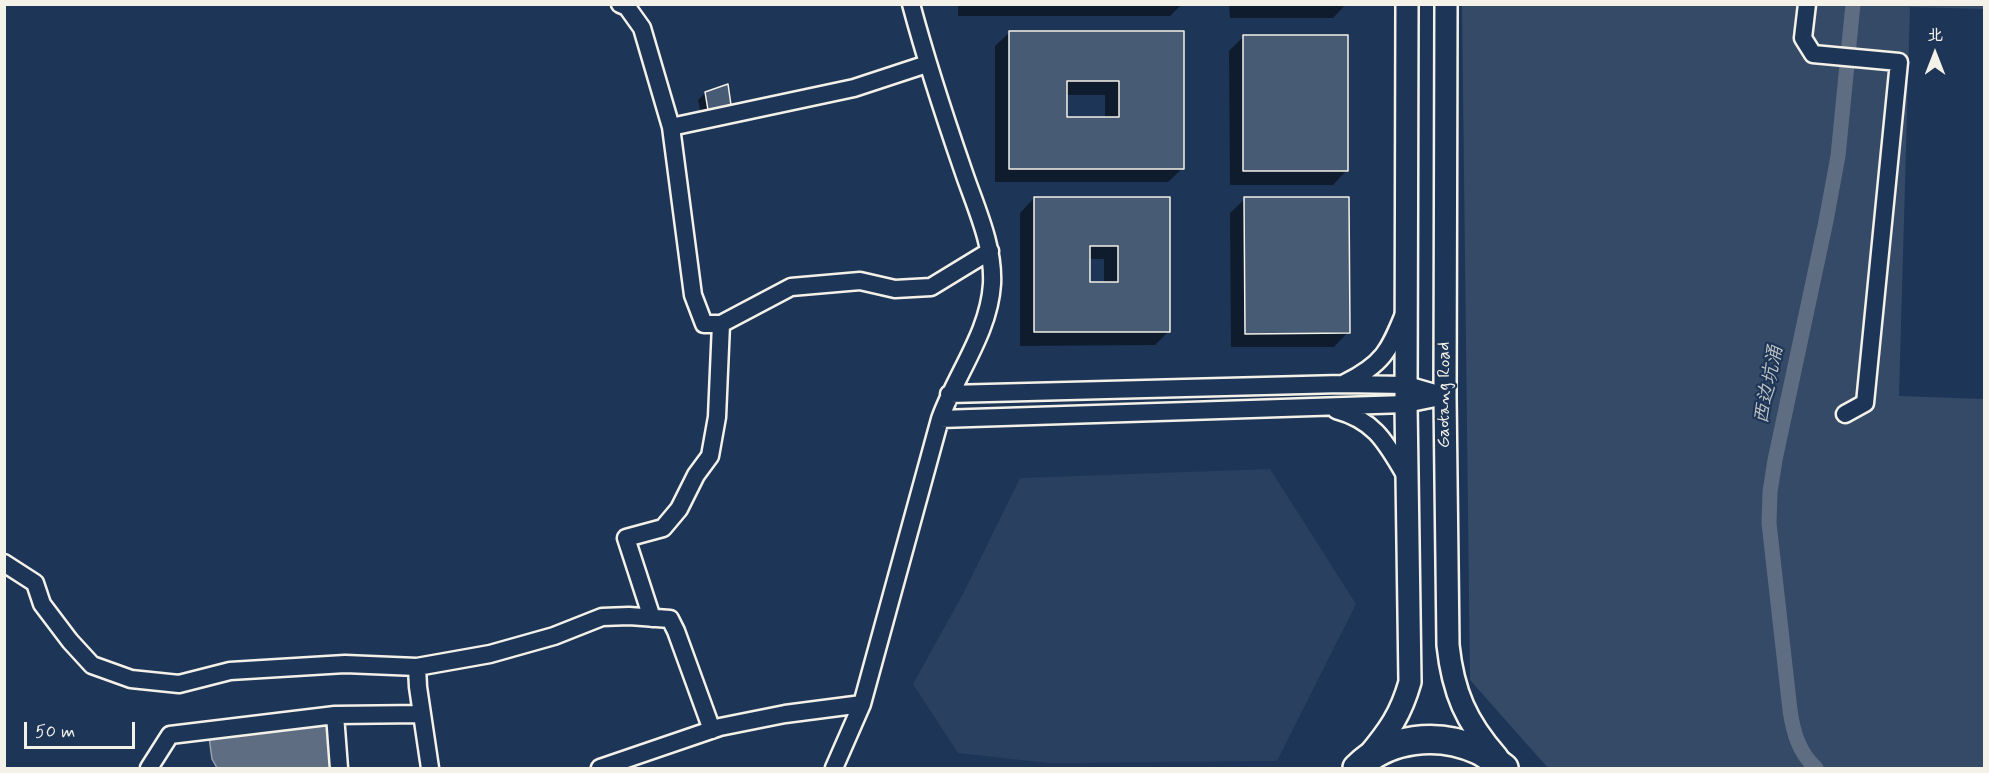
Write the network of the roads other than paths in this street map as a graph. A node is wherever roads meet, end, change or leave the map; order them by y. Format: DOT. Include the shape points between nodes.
graph roads {
  1 [pos="620,4"];
  2 [pos="911,4"];
  3 [pos="1407,4"];
  4 [pos="1446,4"];
  5 [pos="1807,4"];
  6 [pos="927,64"];
  7 [pos="670,127"];
  8 [pos="990,251"];
  9 [pos="1407,307"];
  10 [pos="721,324"];
  11 [pos="1342,384"];
  12 [pos="949,394"];
  13 [pos="1406,394"];
  14 [pos="1444,396"];
  15 [pos="1323,407"];
  16 [pos="1845,414"];
  17 [pos="940,419"];
  18 [pos="1407,478"];
  19 [pos="4,563"];
  20 [pos="652,618"];
  21 [pos="417,667"];
  22 [pos="862,704"];
  23 [pos="422,714"];
  24 [pos="335,715"];
  25 [pos="712,730"];
  26 [pos="149,768"];
  27 [pos="339,768"];
  28 [pos="430,768"];
  29 [pos="600,768"];
  30 [pos="834,768"];
  31 [pos="1357,768"];
  32 [pos="1506,768"];
  1 -- 7 [label="street" via="627,7 642,28"];
  2 -- 6 [label="street"];
  3 -- 9 [label="street"];
  4 -- 14 [label="street, Gaotang Road"];
  5 -- 16 [label="street" via="1803,38 1815,54 1899,62 1865,403"];
  6 -- 7 [label="street" via="855,88"];
  6 -- 8 [label="street"];
  7 -- 10 [label="street" via="693,294 704,324"];
  8 -- 10 [label="street" via="931,287 895,289 860,281 791,287"];
  8 -- 12 [label="street" via="992,285 982,331"];
  9 -- 11 [label="street" via="1383,357"];
  9 -- 13 [label="street"];
  10 -- 20 [label="street" via="717,417 710,456 679,509 663,528 626,538"];
  11 -- 12 [label="street"];
  11 -- 13 [label="street"];
  12 -- 17 [label="street"];
  13 -- 14 [label="street"];
  13 -- 15 [label="street"];
  13 -- 18 [label="street"];
  14 -- 32 [label="street, Gaotang Road" via="1451,668 1458,699 1468,718"];
  15 -- 17 [label="street"];
  15 -- 18 [label="street" via="1362,419 1383,439"];
  17 -- 22 [label="street"];
  18 -- 31 [label="street" via="1410,682 1390,730"];
  19 -- 21 [label="street" via="35,583 42,604 92,665 131,679 179,684 230,671 345,664"];
  20 -- 21 [label="street" via="602,617 490,654"];
  20 -- 25 [label="street" via="670,619"];
  21 -- 23 [label="street"];
  22 -- 25 [label="street" via="785,714"];
  22 -- 30 [label="street"];
  23 -- 24 [label="street"];
  23 -- 28 [label="street"];
  24 -- 26 [label="street" via="170,735"];
  24 -- 27 [label="street"];
  25 -- 29 [label="street"];
  31 -- 32 [label="main road" via="1388,747 1415,739 1449,740 1479,750"];
}
